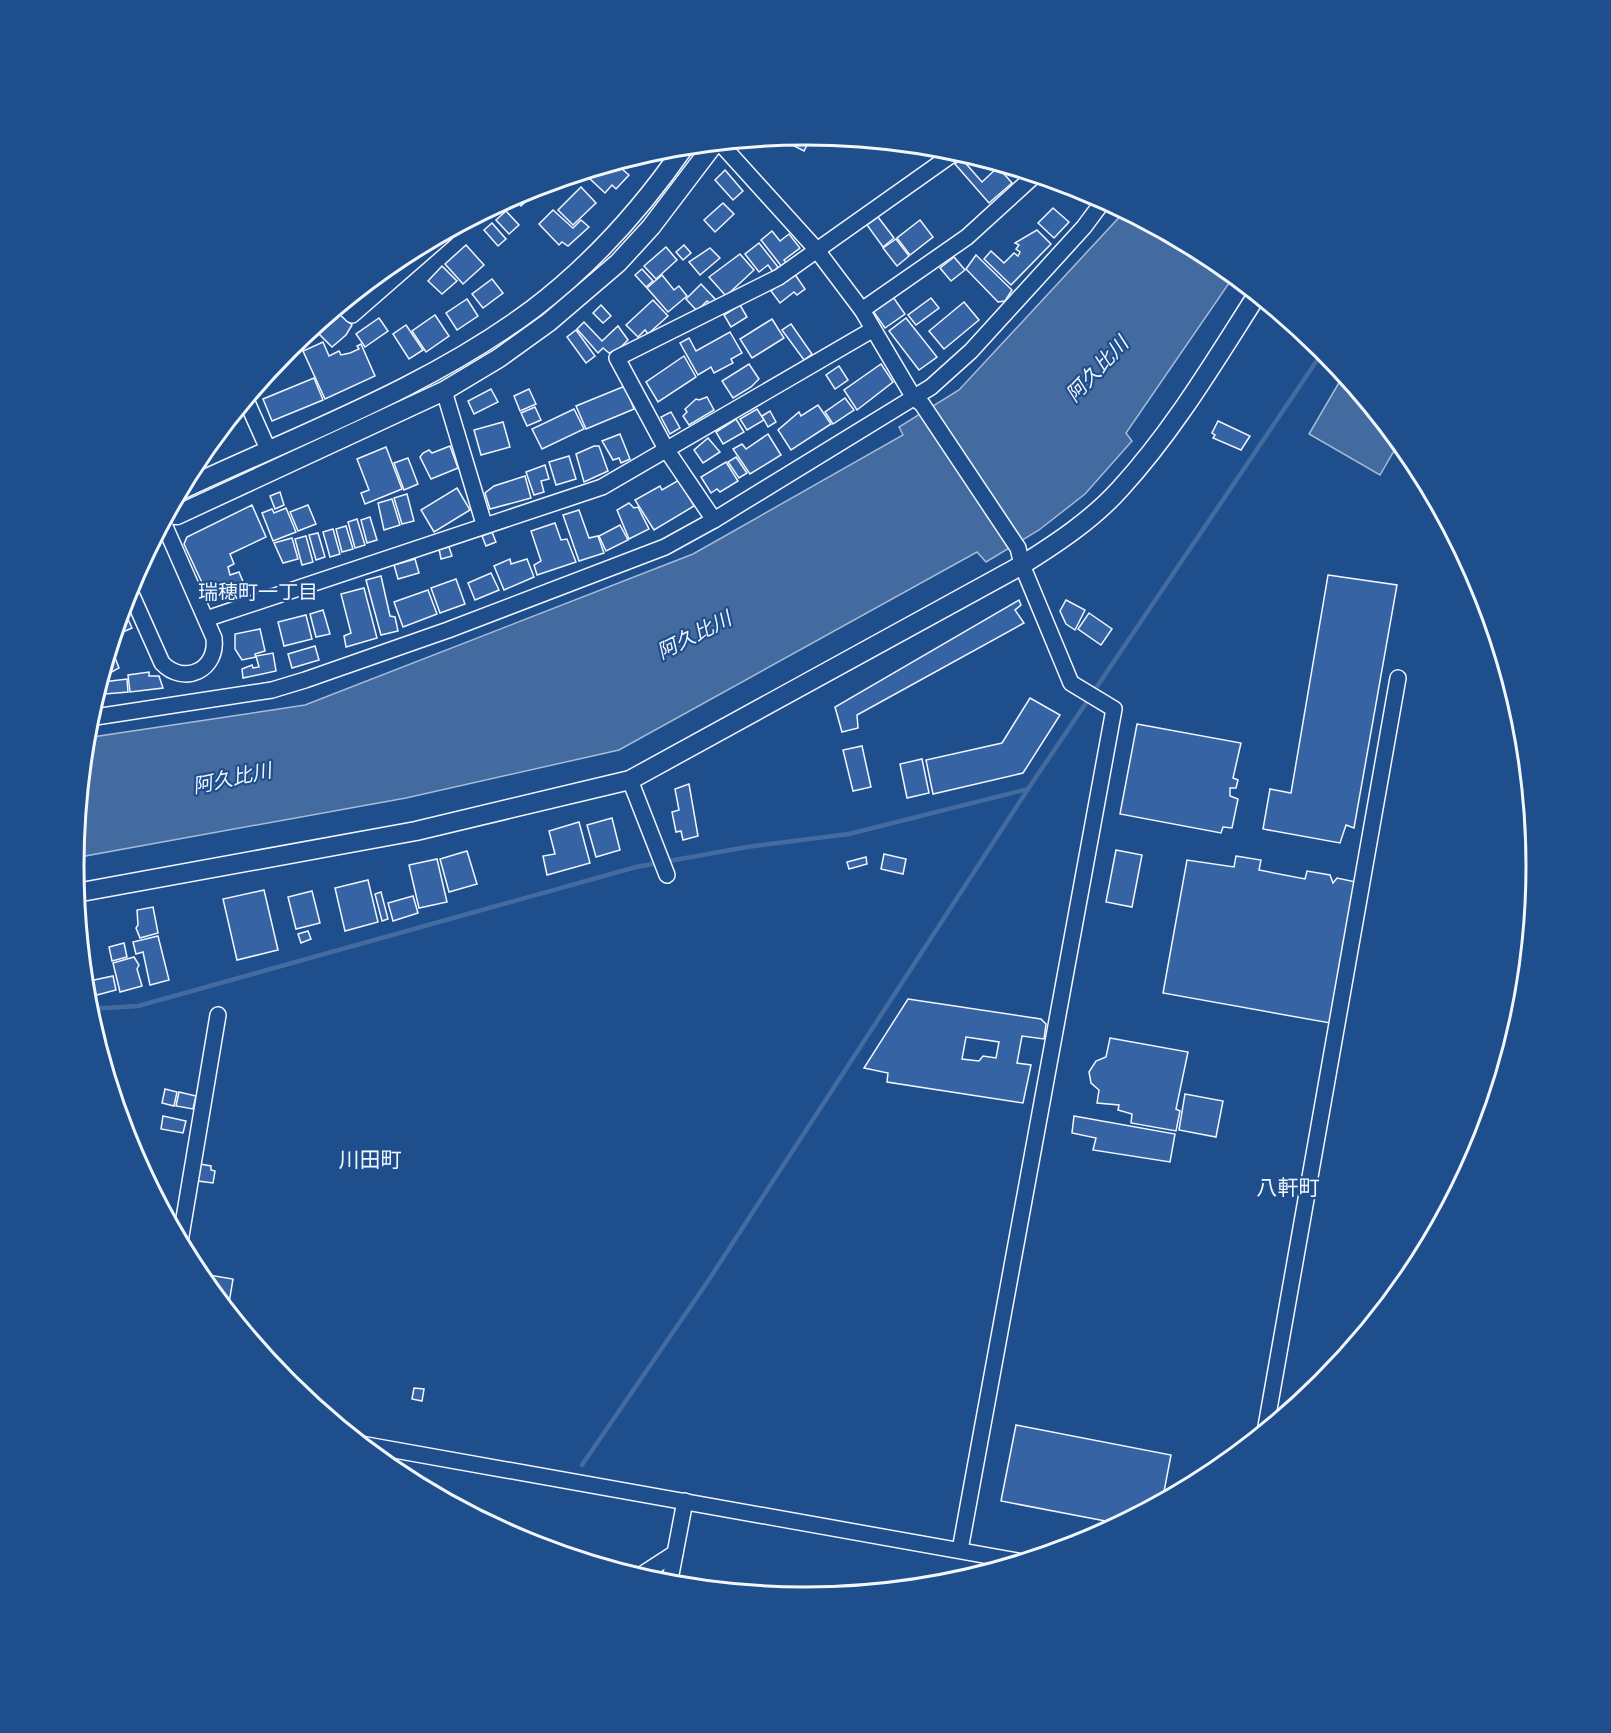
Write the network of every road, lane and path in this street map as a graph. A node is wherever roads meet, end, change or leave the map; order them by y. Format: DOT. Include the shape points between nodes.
graph roads {
  1 [pos="726,150"];
  2 [pos="708,151"];
  3 [pos="677,157"];
  4 [pos="946,159"];
  5 [pos="1029,181"];
  6 [pos="1099,207"];
  7 [pos="816,249"];
  8 [pos="412,263"];
  9 [pos="1253,301"];
  10 [pos="347,310"];
  11 [pos="862,310"];
  12 [pos="872,330"];
  13 [pos="444,391"];
  14 [pos="918,401"];
  15 [pos="249,407"];
  16 [pos="268,449"];
  17 [pos="666,449"];
  18 [pos="196,482"];
  19 [pos="176,515"];
  20 [pos="714,520"];
  21 [pos="484,524"];
  22 [pos="167,531"];
  23 [pos="1020,556"];
  24 [pos="135,602"];
  25 [pos="206,619"];
  26 [pos="1398,678"];
  27 [pos="100,716"];
  28 [pos="630,780"];
  29 [pos="667,875"];
  30 [pos="85,891"];
  31 [pos="218,1015"];
  32 [pos="182,1229"];
  33 [pos="1267,1421"];
  34 [pos="378,1447"];
  35 [pos="685,1501"];
  36 [pos="960,1550"];
  37 [pos="675,1553"];
  38 [pos="1006,1559"];
  39 [pos="649,1570"];
  40 [pos="671,1575"];
  1 -- 7 [label="street"];
  2 -- 13 [label="street" via="618,263 549,322"];
  3 -- 16 [label="street" via="604,245 534,308 438,370"];
  4 -- 7 [label="street"];
  5 -- 11 [label="street" via="967,237"];
  6 -- 14 [label="street" via="971,351"];
  7 -- 11 [label="street"];
  7 -- 17 [label="street" via="779,277 617,358"];
  8 -- 10 [label="street" via="352,315"];
  9 -- 23 [label="street" via="1193,397 1119,490 1076,529"];
  11 -- 12 [label="street"];
  12 -- 14 [label="street"];
  12 -- 17 [label="street"];
  13 -- 19 [label="street"];
  13 -- 21 [label="street"];
  14 -- 20 [label="street"];
  14 -- 23 [label="street"];
  15 -- 16 [label="street"];
  16 -- 18 [label="street"];
  17 -- 20 [label="street"];
  17 -- 21 [label="street" via="602,487"];
  20 -- 27 [label="street" via="665,547 305,680 272,690"];
  21 -- 25 [label="street"];
  22 -- 25 [label="street"];
  23 -- 28 [label="street"];
  23 -- 36 [label="street" via="1071,683 1114,709"];
  24 -- 25 [label="street" via="162,663 177,674 196,673 212,659 214,638"];
  26 -- 33 [label="street"];
  28 -- 29 [label="street"];
  28 -- 30 [label="street" via="416,831"];
  31 -- 32 [label="street"];
  34 -- 35 [label="street"];
  35 -- 36 [label="street"];
  35 -- 37 [label="street"];
  36 -- 38 [label="street"];
  37 -- 39 [label="street"];
  37 -- 40 [label="street"];
}
